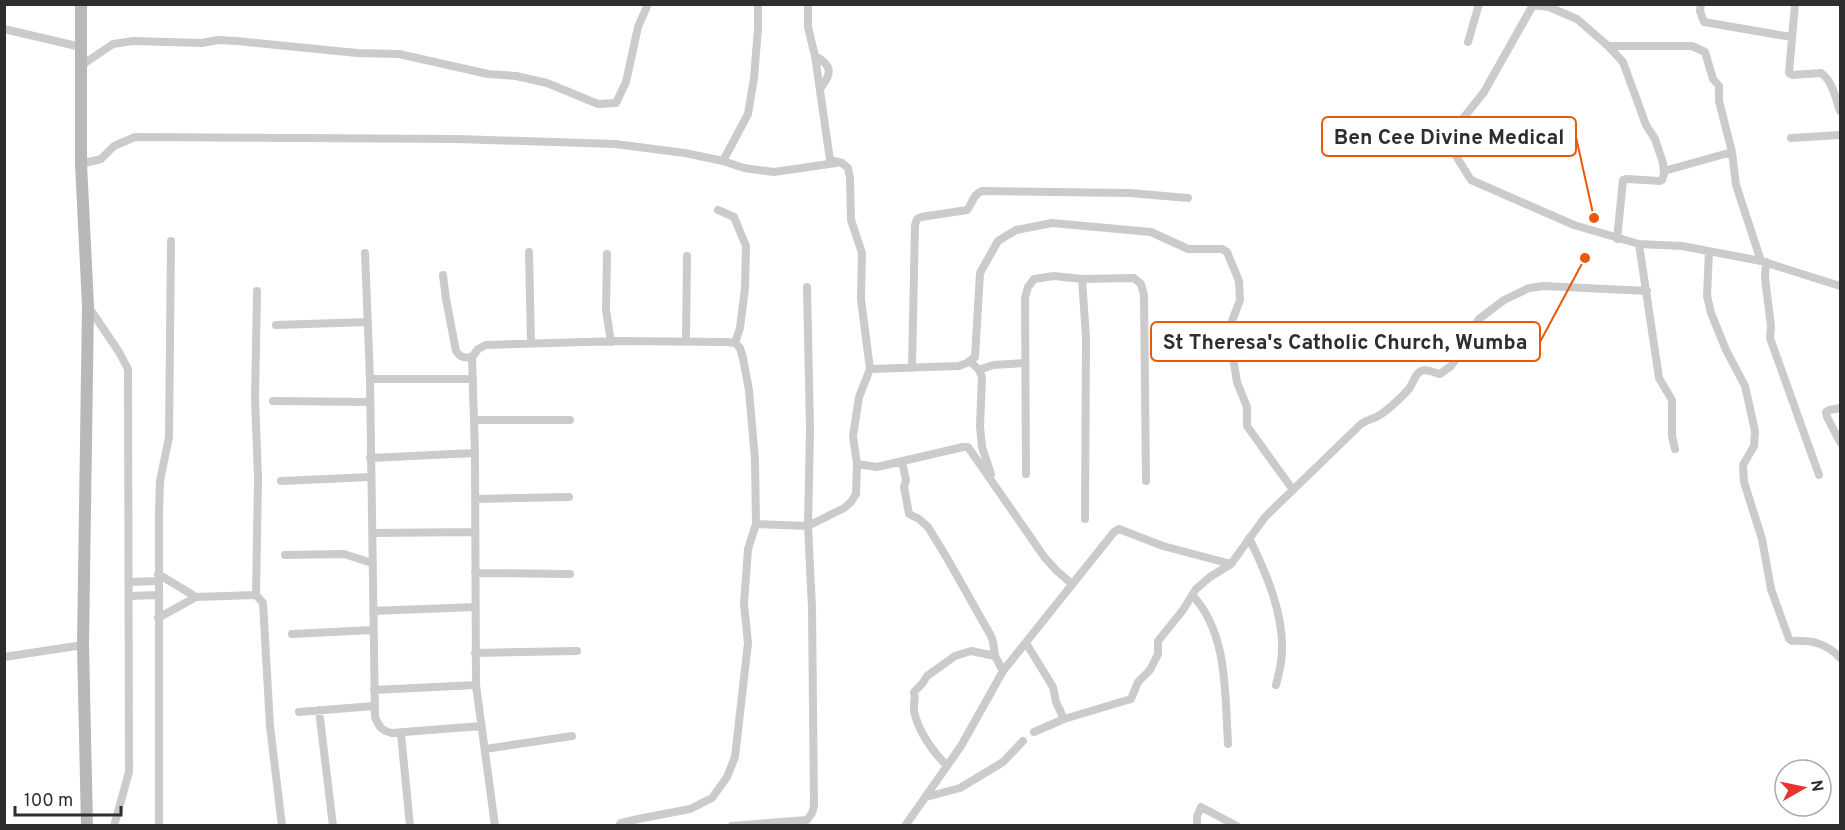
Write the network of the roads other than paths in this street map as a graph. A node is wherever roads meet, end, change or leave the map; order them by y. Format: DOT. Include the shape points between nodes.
graph roads {
  1 [pos="81,4"];
  2 [pos="648,4"];
  3 [pos="758,4"];
  4 [pos="808,4"];
  5 [pos="1479,4"];
  6 [pos="1701,4"];
  7 [pos="1795,4"];
  8 [pos="1532,5"];
  9 [pos="1549,6"];
  10 [pos="4,29"];
  11 [pos="1791,37"];
  12 [pos="1468,42"];
  13 [pos="1608,46"];
  14 [pos="81,47"];
  15 [pos="82,65"];
  16 [pos="1840,111"];
  17 [pos="1840,135"];
  18 [pos="1791,138"];
  19 [pos="1732,152"];
  20 [pos="723,161"];
  21 [pos="836,163"];
  22 [pos="81,164"];
  23 [pos="1664,171"];
  24 [pos="1188,198"];
  25 [pos="718,210"];
  26 [pos="1617,239"];
  27 [pos="171,241"];
  28 [pos="1639,244"];
  29 [pos="1709,251"];
  30 [pos="530,252"];
  31 [pos="365,253"];
  32 [pos="606,254"];
  33 [pos="687,256"];
  34 [pos="1764,262"];
  35 [pos="443,275"];
  36 [pos="1082,279"];
  37 [pos="1840,286"];
  38 [pos="807,287"];
  39 [pos="257,291"];
  40 [pos="1647,291"];
  41 [pos="88,306"];
  42 [pos="368,322"];
  43 [pos="276,325"];
  44 [pos="686,341"];
  45 [pos="611,342"];
  46 [pos="531,343"];
  47 [pos="735,343"];
  48 [pos="472,357"];
  49 [pos="970,361"];
  50 [pos="1025,363"];
  51 [pos="912,368"];
  52 [pos="870,369"];
  53 [pos="980,370"];
  54 [pos="370,378"];
  55 [pos="472,379"];
  56 [pos="273,401"];
  57 [pos="370,402"];
  58 [pos="1840,408"];
  59 [pos="474,420"];
  60 [pos="570,420"];
  61 [pos="1840,442"];
  62 [pos="1675,449"];
  63 [pos="475,453"];
  64 [pos="370,458"];
  65 [pos="902,462"];
  66 [pos="857,464"];
  67 [pos="1026,474"];
  68 [pos="1819,475"];
  69 [pos="371,477"];
  70 [pos="281,481"];
  71 [pos="1146,481"];
  72 [pos="998,490"];
  73 [pos="1293,490"];
  74 [pos="569,497"];
  75 [pos="475,499"];
  76 [pos="1085,519"];
  77 [pos="756,524"];
  78 [pos="808,526"];
  79 [pos="475,532"];
  80 [pos="373,533"];
  81 [pos="1249,538"];
  82 [pos="285,555"];
  83 [pos="372,563"];
  84 [pos="1231,564"];
  85 [pos="475,573"];
  86 [pos="570,574"];
  87 [pos="158,578"];
  88 [pos="129,582"];
  89 [pos="1072,584"];
  90 [pos="158,595"];
  91 [pos="256,595"];
  92 [pos="1192,595"];
  93 [pos="129,596"];
  94 [pos="196,597"];
  95 [pos="475,607"];
  96 [pos="373,611"];
  97 [pos="158,618"];
  98 [pos="373,630"];
  99 [pos="292,634"];
  100 [pos="1026,643"];
  101 [pos="83,645"];
  102 [pos="577,651"];
  103 [pos="475,653"];
  104 [pos="995,656"];
  105 [pos="4,657"];
  106 [pos="1840,658"];
  107 [pos="1003,671"];
  108 [pos="476,685"];
  109 [pos="1276,685"];
  110 [pos="374,690"];
  111 [pos="374,706"];
  112 [pos="319,710"];
  113 [pos="300,712"];
  114 [pos="1064,719"];
  115 [pos="481,726"];
  116 [pos="1034,732"];
  117 [pos="401,734"];
  118 [pos="573,736"];
  119 [pos="1023,741"];
  120 [pos="1227,744"];
  121 [pos="484,749"];
  122 [pos="947,765"];
  123 [pos="926,797"];
  124 [pos="87,825"];
  125 [pos="114,825"];
  126 [pos="159,825"];
  127 [pos="282,825"];
  128 [pos="333,825"];
  129 [pos="410,825"];
  130 [pos="495,825"];
  131 [pos="619,825"];
  132 [pos="732,825"];
  133 [pos="905,825"];
  134 [pos="1197,825"];
  135 [pos="1237,825"];
  1 -- 14 [label="main road"];
  2 -- 15 [label="street" via="638,27 626,82 616,103 598,104 547,83 399,54 237,41 113,44"];
  3 -- 20 [label="street" via="748,114"];
  4 -- 21 [label="street" via="808,27 815,56 828,66 828,79 820,89 830,160"];
  5 -- 12 [label="street"];
  6 -- 11 [label="street" via="1704,22"];
  7 -- 11 [label="street"];
  8 -- 9 [label="street"];
  8 -- 26 [label="street" via="1484,92 1446,140 1471,180 1574,225"];
  9 -- 13 [label="street" via="1577,19"];
  10 -- 14 [label="street"];
  11 -- 16 [label="street" via="1789,73 1825,75"];
  13 -- 19 [label="street" via="1692,46 1705,52 1719,86"];
  13 -- 23 [label="street" via="1623,62"];
  14 -- 15 [label="main road"];
  15 -- 22 [label="main road"];
  17 -- 18 [label="street"];
  19 -- 23 [label="street"];
  19 -- 34 [label="street" via="1736,185"];
  20 -- 21 [label="street" via="774,172"];
  20 -- 22 [label="street" via="615,144 135,137 114,146 101,159"];
  21 -- 52 [label="street" via="848,168 850,178 852,220 862,253 861,299"];
  22 -- 41 [label="main road"];
  23 -- 26 [label="street" via="1660,181 1623,180"];
  24 -- 51 [label="street" via="1131,193 982,191 974,196 968,210 917,219"];
  25 -- 47 [label="street" via="734,218 746,246 745,288"];
  26 -- 28 [label="street"];
  27 -- 87 [label="street" via="169,437 160,480"];
  28 -- 29 [label="street"];
  28 -- 40 [label="street"];
  29 -- 34 [label="street"];
  29 -- 106 [label="street" via="1707,296 1711,313 1745,386 1755,431 1754,446 1743,465 1744,482 1762,539 1771,589 1790,639 1816,642"];
  30 -- 46 [label="street"];
  31 -- 42 [label="street"];
  32 -- 45 [label="street" via="606,310"];
  33 -- 44 [label="street"];
  34 -- 37 [label="street"];
  34 -- 68 [label="street" via="1770,338"];
  35 -- 48 [label="street" via="456,351 459,356"];
  36 -- 50 [label="street" via="1054,276 1034,279 1028,287"];
  36 -- 71 [label="street" via="1134,278 1141,284"];
  36 -- 76 [label="street" via="1086,337"];
  38 -- 78 [label="street"];
  39 -- 91 [label="street"];
  40 -- 62 [label="street" via="1659,378 1672,400"];
  40 -- 73 [label="street" via="1544,286 1529,288 1504,300 1479,319 1472,336 1446,370 1440,374 1429,370 1418,373 1400,399 1361,424"];
  41 -- 88 [label="street" via="128,369"];
  41 -- 101 [label="main road"];
  42 -- 43 [label="street"];
  42 -- 54 [label="street"];
  44 -- 45 [label="street"];
  44 -- 47 [label="street"];
  45 -- 46 [label="street"];
  46 -- 48 [label="street" via="486,345"];
  47 -- 77 [label="street" via="743,358 749,390"];
  48 -- 55 [label="street"];
  49 -- 51 [label="street" via="959,366"];
  49 -- 53 [label="street"];
  49 -- 73 [label="street" via="975,357 980,273 998,241 1016,230 1052,223 1151,232 1188,249 1222,249 1227,252 1239,281 1232,351 1237,382 1248,407 1247,426"];
  50 -- 53 [label="street"];
  50 -- 67 [label="street"];
  51 -- 52 [label="street"];
  52 -- 66 [label="street" via="859,397 853,436"];
  53 -- 72 [label="street" via="982,447"];
  54 -- 55 [label="street"];
  54 -- 57 [label="street"];
  55 -- 59 [label="street"];
  56 -- 57 [label="street"];
  57 -- 64 [label="street"];
  58 -- 61 [label="street" via="1826,412"];
  59 -- 60 [label="street"];
  59 -- 63 [label="street"];
  63 -- 64 [label="street"];
  63 -- 75 [label="street"];
  64 -- 69 [label="street"];
  65 -- 66 [label="street" via="877,467"];
  65 -- 72 [label="street" via="968,447"];
  65 -- 104 [label="street" via="909,514 928,527 947,558 991,636"];
  66 -- 78 [label="street" via="856,494 851,502"];
  69 -- 70 [label="street"];
  69 -- 80 [label="street"];
  72 -- 89 [label="street" via="1045,558"];
  73 -- 81 [label="street"];
  74 -- 75 [label="street"];
  75 -- 79 [label="street"];
  77 -- 78 [label="street"];
  77 -- 131 [label="street" via="745,567 748,643 739,732 728,777 712,798 690,809"];
  78 -- 132 [label="street" via="814,806 807,820"];
  79 -- 80 [label="street"];
  79 -- 85 [label="street"];
  80 -- 83 [label="street"];
  81 -- 84 [label="street"];
  81 -- 109 [label="street" via="1279,618 1282,661"];
  82 -- 83 [label="street" via="344,554"];
  83 -- 96 [label="street"];
  84 -- 89 [label="street" via="1163,546 1119,528"];
  84 -- 92 [label="street" via="1209,577"];
  85 -- 86 [label="street"];
  85 -- 95 [label="street"];
  87 -- 88 [label="street"];
  87 -- 90 [label="street"];
  87 -- 94 [label="street"];
  88 -- 93 [label="street"];
  89 -- 100 [label="street"];
  90 -- 93 [label="street"];
  90 -- 97 [label="street"];
  91 -- 94 [label="street"];
  91 -- 127 [label="street" via="263,603 270,726"];
  92 -- 114 [label="street" via="1158,641 1158,654 1131,699"];
  92 -- 120 [label="street" via="1210,618 1221,654"];
  93 -- 125 [label="street" via="129,772"];
  94 -- 97 [label="street"];
  95 -- 96 [label="street"];
  95 -- 103 [label="street"];
  96 -- 98 [label="street"];
  97 -- 126 [label="street"];
  98 -- 99 [label="street"];
  98 -- 110 [label="street"];
  100 -- 107 [label="street"];
  100 -- 114 [label="street" via="1053,687"];
  101 -- 105 [label="street"];
  101 -- 124 [label="main road"];
  102 -- 103 [label="street"];
  103 -- 108 [label="street"];
  104 -- 107 [label="street"];
  104 -- 122 [label="street" via="971,651 955,656 927,676 914,692 916,720 934,752"];
  107 -- 122 [label="street"];
  108 -- 110 [label="street"];
  108 -- 115 [label="street"];
  110 -- 111 [label="street"];
  111 -- 112 [label="street"];
  111 -- 117 [label="street" via="378,726"];
  112 -- 113 [label="street"];
  112 -- 128 [label="street"];
  114 -- 116 [label="street"];
  115 -- 117 [label="street"];
  115 -- 121 [label="street"];
  117 -- 129 [label="street"];
  118 -- 121 [label="street"];
  119 -- 123 [label="street" via="1003,762 960,788"];
  121 -- 130 [label="street"];
  122 -- 123 [label="street"];
  123 -- 133 [label="street"];
  134 -- 135 [label="street" via="1198,810 1202,807"];
}
